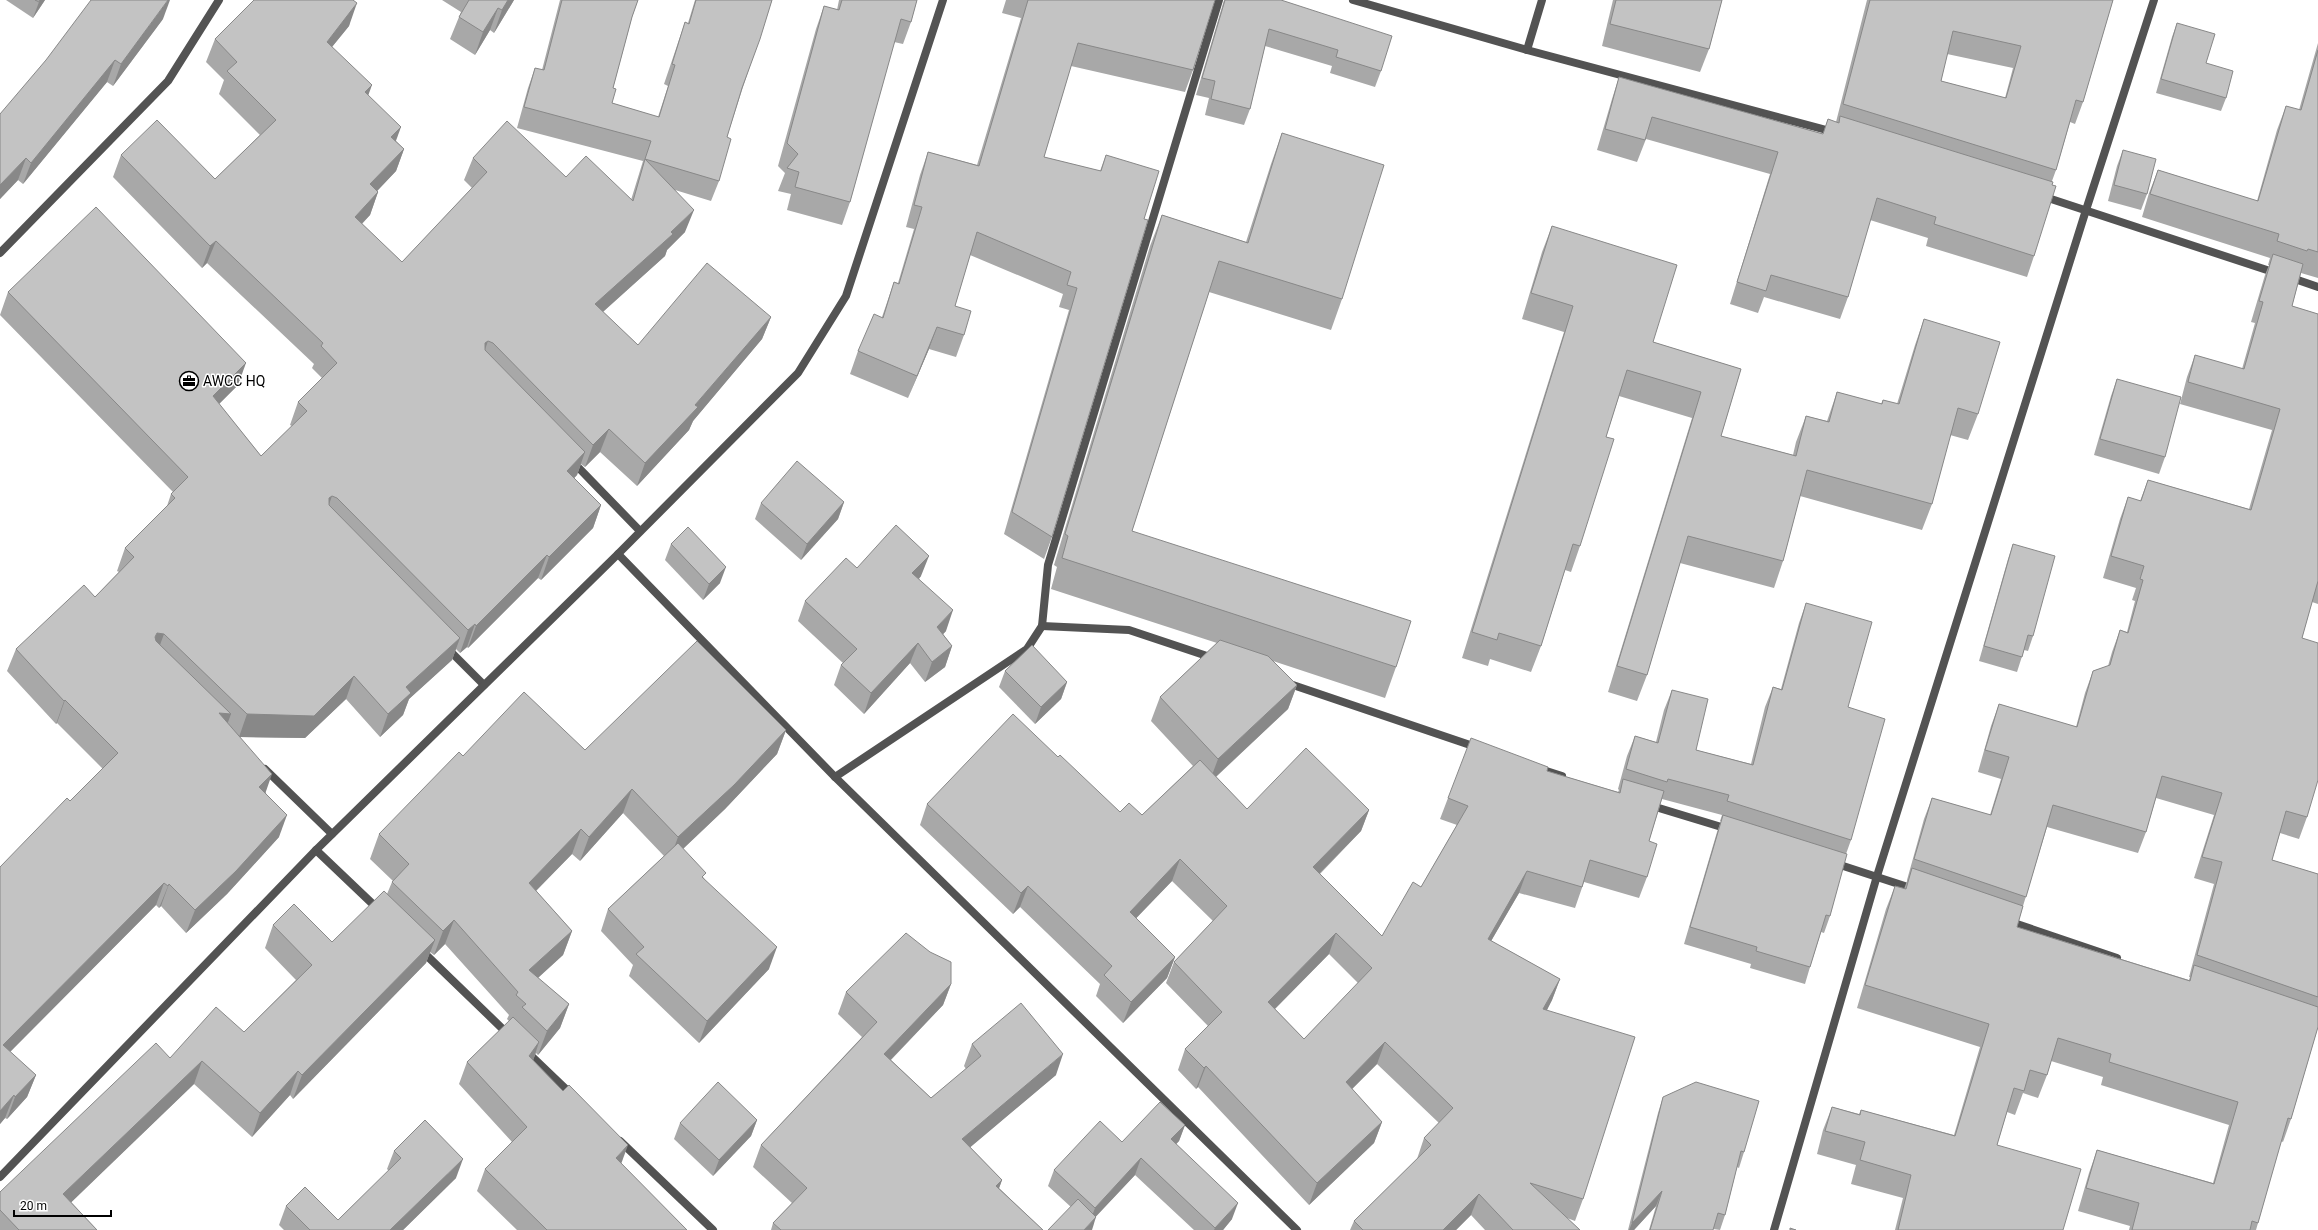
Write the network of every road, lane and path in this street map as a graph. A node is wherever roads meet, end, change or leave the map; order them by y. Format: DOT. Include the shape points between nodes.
graph roads {
  1 [pos="220,0"];
  2 [pos="943,0"];
  3 [pos="1219,0"];
  4 [pos="1353,0"];
  5 [pos="1542,0"];
  6 [pos="2154,0"];
  7 [pos="1527,50"];
  8 [pos="1843,135"];
  9 [pos="2032,193"];
  10 [pos="2086,210"];
  11 [pos="0,253"];
  12 [pos="2318,287"];
  13 [pos="569,458"];
  14 [pos="640,531"];
  15 [pos="618,554"];
  16 [pos="1042,626"];
  17 [pos="440,640"];
  18 [pos="1220,660"];
  19 [pos="1280,681"];
  20 [pos="484,685"];
  21 [pos="1491,752"];
  22 [pos="259,763"];
  23 [pos="1529,765"];
  24 [pos="835,777"];
  25 [pos="1574,780"];
  26 [pos="1642,802"];
  27 [pos="1733,831"];
  28 [pos="332,834"];
  29 [pos="316,850"];
  30 [pos="1824,860"];
  31 [pos="1877,876"];
  32 [pos="1922,892"];
  33 [pos="385,916"];
  34 [pos="1997,917"];
  35 [pos="414,943"];
  36 [pos="2124,961"];
  37 [pos="581,1103"];
  38 [pos="615,1136"];
  39 [pos="0,1177"];
  40 [pos="713,1230"];
  41 [pos="1297,1230"];
  42 [pos="1774,1230"];
  1 -- 11 [label="street" via="168,81"];
  2 -- 14 [label="street" via="846,296 798,373"];
  3 -- 16 [label="street" via="1048,565"];
  4 -- 7 [label="street"];
  5 -- 7 [label="street"];
  6 -- 10 [label="street"];
  7 -- 8 [label="street"];
  9 -- 10 [label="street"];
  10 -- 12 [label="street"];
  10 -- 31 [label="street"];
  13 -- 14 [label="street"];
  14 -- 15 [label="street"];
  15 -- 20 [label="street"];
  15 -- 24 [label="street"];
  16 -- 18 [label="street" via="1130,630"];
  16 -- 24 [label="street" via="1027,649"];
  17 -- 20 [label="street"];
  19 -- 21 [label="street"];
  20 -- 28 [label="street"];
  22 -- 28 [label="street"];
  23 -- 25 [label="street"];
  24 -- 41 [label="street"];
  26 -- 27 [label="street"];
  28 -- 29 [label="street"];
  29 -- 33 [label="street"];
  29 -- 39 [label="street"];
  30 -- 31 [label="street"];
  31 -- 32 [label="street"];
  31 -- 42 [label="street"];
  34 -- 36 [label="street"];
  35 -- 37 [label="street"];
  38 -- 40 [label="street"];
}
